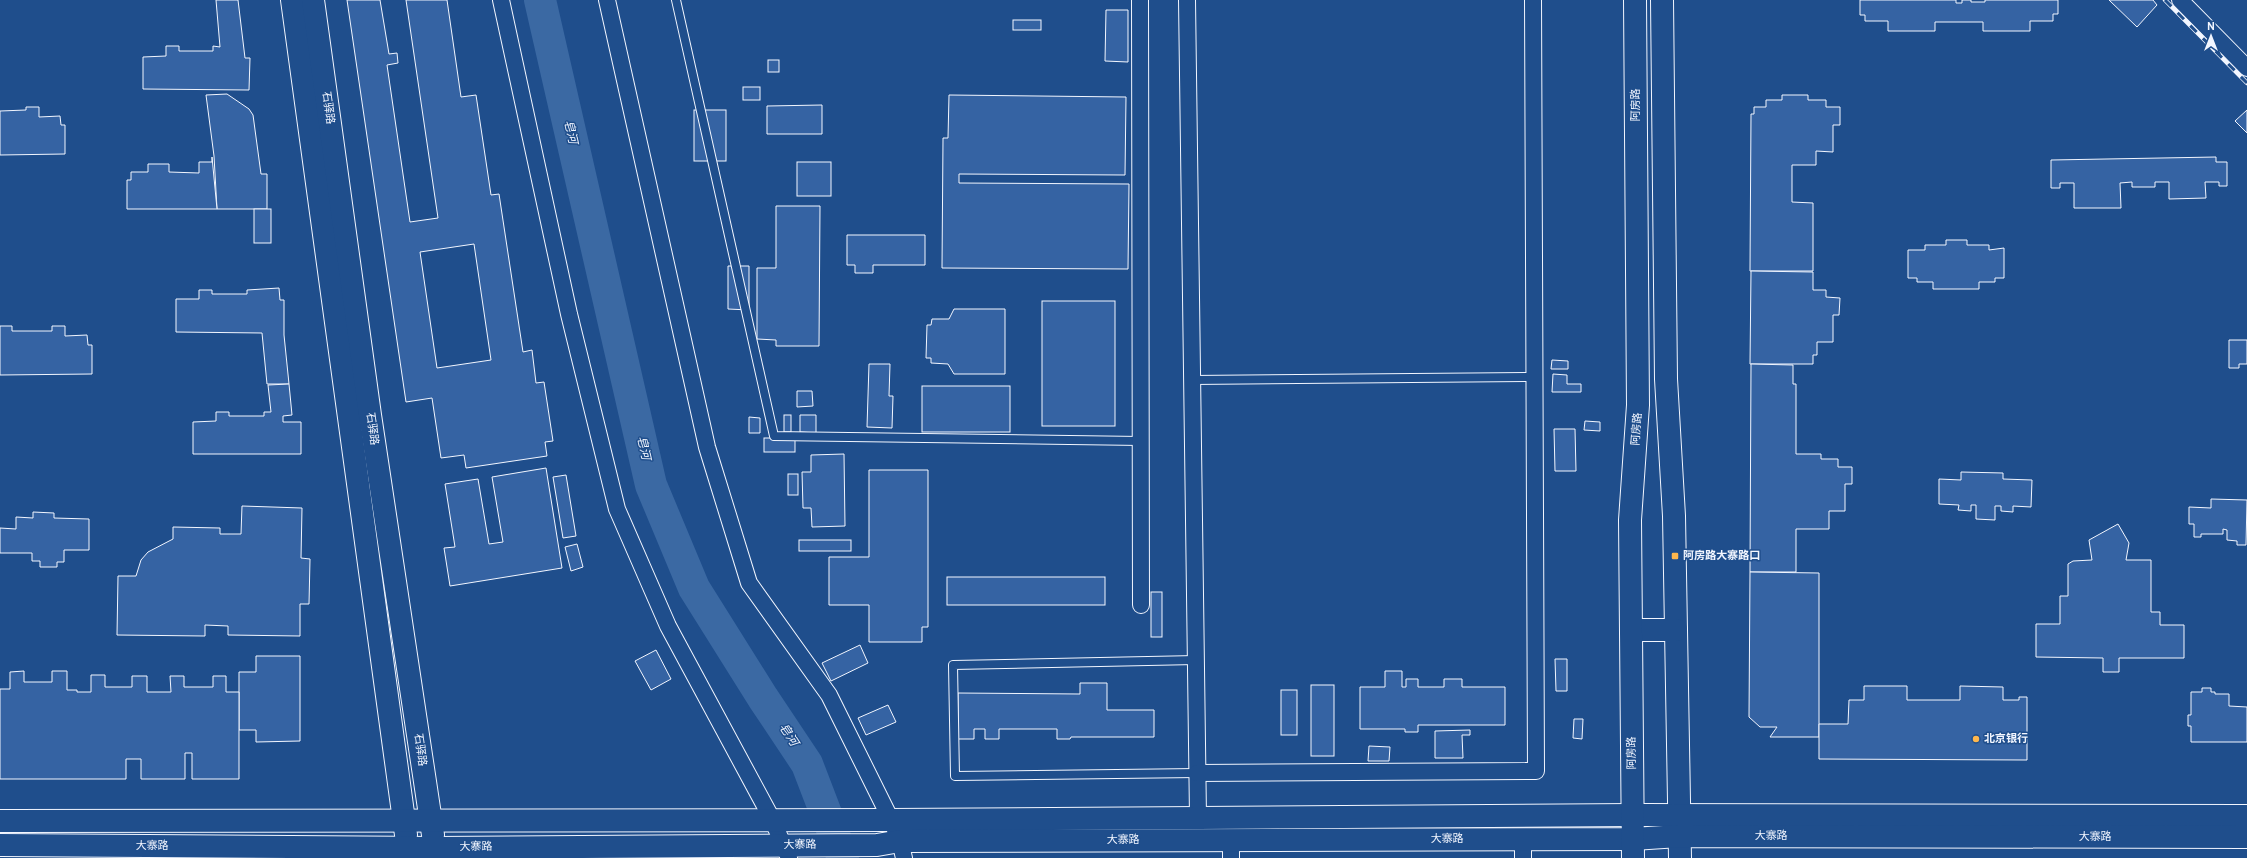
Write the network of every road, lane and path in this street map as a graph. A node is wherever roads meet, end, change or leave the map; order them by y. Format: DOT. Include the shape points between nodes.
graph roads {
  1 [pos="292,0"];
  2 [pos="313,0"];
  3 [pos="501,0"];
  4 [pos="608,0"];
  5 [pos="676,0"];
  6 [pos="1140,0"];
  7 [pos="1187,0"];
  8 [pos="1533,0"];
  9 [pos="1635,0"];
  10 [pos="1662,0"];
  11 [pos="2180,0"];
  12 [pos="2247,68"];
  13 [pos="1534,376"];
  14 [pos="1192,380"];
  15 [pos="1141,441"];
  16 [pos="1141,605"];
  17 [pos="1631,630"];
  18 [pos="1676,630"];
  19 [pos="1196,660"];
  20 [pos="1197,773"];
  21 [pos="1633,815"];
  22 [pos="2247,816"];
  23 [pos="1198,817"];
  24 [pos="772,819"];
  25 [pos="404,820"];
  26 [pos="431,820"];
  27 [pos="891,820"];
  28 [pos="0,821"];
  29 [pos="1679,826"];
  30 [pos="2247,837"];
  31 [pos="0,845"];
  32 [pos="1523,848"];
  33 [pos="1633,848"];
  34 [pos="902,849"];
  35 [pos="1231,849"];
  36 [pos="786,852"];
  37 [pos="409,853"];
  38 [pos="436,853"];
  39 [pos="1680,858"];
  1 -- 25 [label="main road, 石驿路"];
  2 -- 26 [label="main road, 石驿路" via="370,415"];
  3 -- 24 [label="street" via="569,314 616,508 668,626"];
  4 -- 27 [label="street" via="707,447 749,583 829,694"];
  5 -- 15 [label="lane" via="774,436"];
  6 -- 15 [label="street"];
  7 -- 14 [label="street"];
  8 -- 13 [label="street"];
  9 -- 17 [label="main road, 阿房路" via="1638,405 1630,520"];
  10 -- 18 [label="main road" via="1666,380 1674,516"];
  11 -- 12 [label="street"];
  13 -- 14 [label="lane"];
  13 -- 20 [label="street" via="1536,771"];
  14 -- 19 [label="street"];
  15 -- 16 [label="street"];
  17 -- 18 [label="main road"];
  17 -- 21 [label="main road, 阿房路"];
  18 -- 29 [label="main road"];
  19 -- 20 [label="street"];
  19 -- 20 [label="lane" via="953,665 953,697 955,776"];
  20 -- 23 [label="street"];
  21 -- 23 [label="main road, 大寨路"];
  21 -- 29 [label="main road, 大寨路"];
  21 -- 33 [label="main road, 阿房路"];
  22 -- 29 [label="main road, 大寨路"];
  23 -- 27 [label="main road, 大寨路"];
  24 -- 26 [label="main road, 大寨路"];
  24 -- 27 [label="main road, 大寨路"];
  24 -- 36 [label="street"];
  25 -- 26 [label="main road, 大寨路"];
  25 -- 28 [label="main road, 大寨路"];
  25 -- 37 [label="main road, 石驿路"];
  26 -- 38 [label="main road, 石驿路"];
  27 -- 34 [label="street"];
  29 -- 30 [label="main road, 大寨路"];
  29 -- 33 [label="main road, 大寨路"];
  29 -- 39 [label="main road"];
  31 -- 37 [label="main road, 大寨路"];
  32 -- 33 [label="main road, 大寨路"];
  32 -- 35 [label="main road, 大寨路"];
  34 -- 35 [label="main road, 大寨路"];
  34 -- 36 [label="main road, 大寨路" via="877,844 811,845"];
  36 -- 38 [label="main road, 大寨路"];
  37 -- 38 [label="main road, 大寨路"];
}
